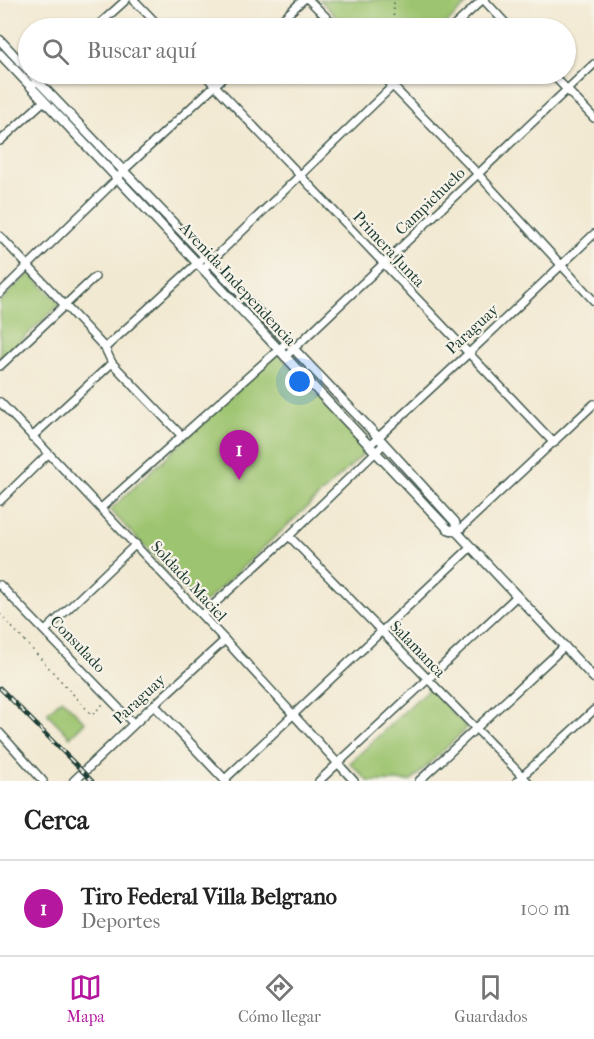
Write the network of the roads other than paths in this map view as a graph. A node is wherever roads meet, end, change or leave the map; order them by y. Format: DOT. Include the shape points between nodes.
graph roads {
  1 [pos="126,0"];
  2 [pos="134,0"];
  3 [pos="303,0"];
  4 [pos="309,0"];
  5 [pos="483,0"];
  6 [pos="106,18"];
  7 [pos="151,18"];
  8 [pos="284,18"];
  9 [pos="327,18"];
  10 [pos="463,18"];
  11 [pos="500,18"];
  12 [pos="0,40"];
  13 [pos="0,54"];
  14 [pos="18,61"];
  15 [pos="594,64"];
  16 [pos="18,68"];
  17 [pos="576,81"];
  18 [pos="35,84"];
  19 [pos="38,84"];
  20 [pos="561,84"];
  21 [pos="573,84"];
  22 [pos="215,85"];
  23 [pos="393,86"];
  24 [pos="567,90"];
  25 [pos="44,101"];
  26 [pos="594,118"];
  27 [pos="0,141"];
  28 [pos="121,174"];
  29 [pos="478,174"];
  30 [pos="300,175"];
  31 [pos="594,234"];
  32 [pos="0,236"];
  33 [pos="207,259"];
  34 [pos="385,264"];
  35 [pos="200,265"];
  36 [pos="28,266"];
  37 [pos="560,266"];
  38 [pos="95,277"];
  39 [pos="0,293"];
  40 [pos="594,302"];
  41 [pos="64,305"];
  42 [pos="289,346"];
  43 [pos="105,348"];
  44 [pos="278,350"];
  45 [pos="469,353"];
  46 [pos="285,357"];
  47 [pos="112,363"];
  48 [pos="0,366"];
  49 [pos="0,402"];
  50 [pos="594,404"];
  51 [pos="181,435"];
  52 [pos="32,437"];
  53 [pos="381,441"];
  54 [pos="554,443"];
  55 [pos="373,448"];
  56 [pos="48,454"];
  57 [pos="0,501"];
  58 [pos="101,508"];
  59 [pos="457,532"];
  60 [pos="289,536"];
  61 [pos="136,544"];
  62 [pos="471,547"];
  63 [pos="0,585"];
  64 [pos="517,596"];
  65 [pos="202,615"];
  66 [pos="45,631"];
  67 [pos="382,631"];
  68 [pos="225,640"];
  69 [pos="565,646"];
  70 [pos="594,678"];
  71 [pos="429,680"];
  72 [pos="154,705"];
  73 [pos="594,710"];
  74 [pos="293,714"];
  75 [pos="134,724"];
  76 [pos="477,729"];
  77 [pos="0,733"];
  78 [pos="337,763"];
  79 [pos="522,779"];
  80 [pos="225,780"];
  81 [pos="43,781"];
  82 [pos="74,781"];
  83 [pos="319,781"];
  84 [pos="354,781"];
  85 [pos="419,781"];
  1 -- 6 [label="street"];
  2 -- 7 [label="street"];
  3 -- 8 [label="street"];
  4 -- 9 [label="street"];
  5 -- 10 [label="street"];
  5 -- 11 [label="street"];
  12 -- 14 [label="street, Avenida Independencia"];
  13 -- 16 [label="street, Avenida Independencia"];
  15 -- 17 [label="street, Campichuelo"];
  18 -- 25 [label="street, Avenida Independencia"];
  19 -- 28 [label="street, Avenida Independencia"];
  20 -- 24 [label="street"];
  21 -- 24 [label="street, Campichuelo"];
  22 -- 28 [label="street"];
  22 -- 30 [label="street, Primera Junta"];
  23 -- 29 [label="street"];
  23 -- 30 [label="street"];
  24 -- 26 [label="street"];
  24 -- 29 [label="street, Campichuelo"];
  25 -- 27 [label="street"];
  25 -- 28 [label="street, Avenida Independencia"];
  28 -- 33 [label="street, Avenida Independencia"];
  28 -- 35 [label="street, Avenida Independencia"];
  28 -- 36 [label="street"];
  29 -- 34 [label="street, Campichuelo"];
  29 -- 37 [label="street"];
  30 -- 33 [label="street"];
  30 -- 34 [label="street, Primera Junta"];
  31 -- 37 [label="street, Paraguay"];
  32 -- 36 [label="street"];
  33 -- 35 [label="street"];
  33 -- 42 [label="street, Avenida Independencia"];
  34 -- 42 [label="street, Campichuelo"];
  34 -- 45 [label="street, Primera Junta"];
  35 -- 43 [label="street"];
  35 -- 44 [label="street, Avenida Independencia"];
  36 -- 39 [label="street"];
  36 -- 41 [label="street"];
  37 -- 40 [label="street"];
  37 -- 45 [label="street, Paraguay"];
  38 -- 41 [label="street"];
  41 -- 43 [label="street"];
  41 -- 48 [label="street"];
  42 -- 44 [label="street, Campichuelo"];
  42 -- 46 [label="street, Campichuelo"];
  42 -- 53 [label="street, Avenida Independencia"];
  43 -- 47 [label="street"];
  44 -- 46 [label="street, Avenida Independencia"];
  44 -- 51 [label="street, Campichuelo"];
  45 -- 53 [label="street, Paraguay"];
  45 -- 54 [label="street, Primera Junta"];
  46 -- 55 [label="street, Avenida Independencia"];
  47 -- 51 [label="street"];
  47 -- 52 [label="street"];
  49 -- 52 [label="street, Soldado Maciel"];
  50 -- 54 [label="street"];
  51 -- 58 [label="street, Campichuelo"];
  52 -- 56 [label="street, Soldado Maciel"];
  53 -- 55 [label="street, Paraguay"];
  53 -- 59 [label="street, Avenida Independencia" via="455,522"];
  54 -- 59 [label="street"];
  55 -- 59 [label="street, Avenida Independencia" via="448,529"];
  55 -- 60 [label="street, Paraguay"];
  56 -- 57 [label="street"];
  56 -- 58 [label="street, Soldado Maciel"];
  58 -- 61 [label="street, Soldado Maciel"];
  59 -- 62 [label="street, Avenida Independencia"];
  60 -- 65 [label="street, Paraguay"];
  60 -- 67 [label="street, Salamanca"];
  61 -- 65 [label="street, Soldado Maciel"];
  61 -- 66 [label="street"];
  62 -- 64 [label="street, Avenida Independencia"];
  62 -- 67 [label="street"];
  63 -- 66 [label="street, Consulado"];
  64 -- 69 [label="street, Avenida Independencia"];
  64 -- 71 [label="street"];
  65 -- 68 [label="street, Soldado Maciel"];
  66 -- 75 [label="street, Consulado"];
  67 -- 71 [label="street, Salamanca"];
  67 -- 74 [label="street"];
  68 -- 72 [label="street, Paraguay"];
  68 -- 74 [label="street, Soldado Maciel"];
  69 -- 70 [label="street, Avenida Independencia"];
  69 -- 76 [label="street"];
  71 -- 76 [label="street, Salamanca"];
  71 -- 78 [label="street"];
  72 -- 75 [label="street, Paraguay"];
  72 -- 80 [label="street"];
  73 -- 79 [label="street"];
  74 -- 78 [label="street, Soldado Maciel"];
  74 -- 80 [label="street"];
  75 -- 82 [label="street, Paraguay"];
  76 -- 79 [label="street, Salamanca"];
  76 -- 85 [label="street"];
  77 -- 81 [label="street"];
  78 -- 83 [label="street"];
  78 -- 84 [label="street, Soldado Maciel"];
}
